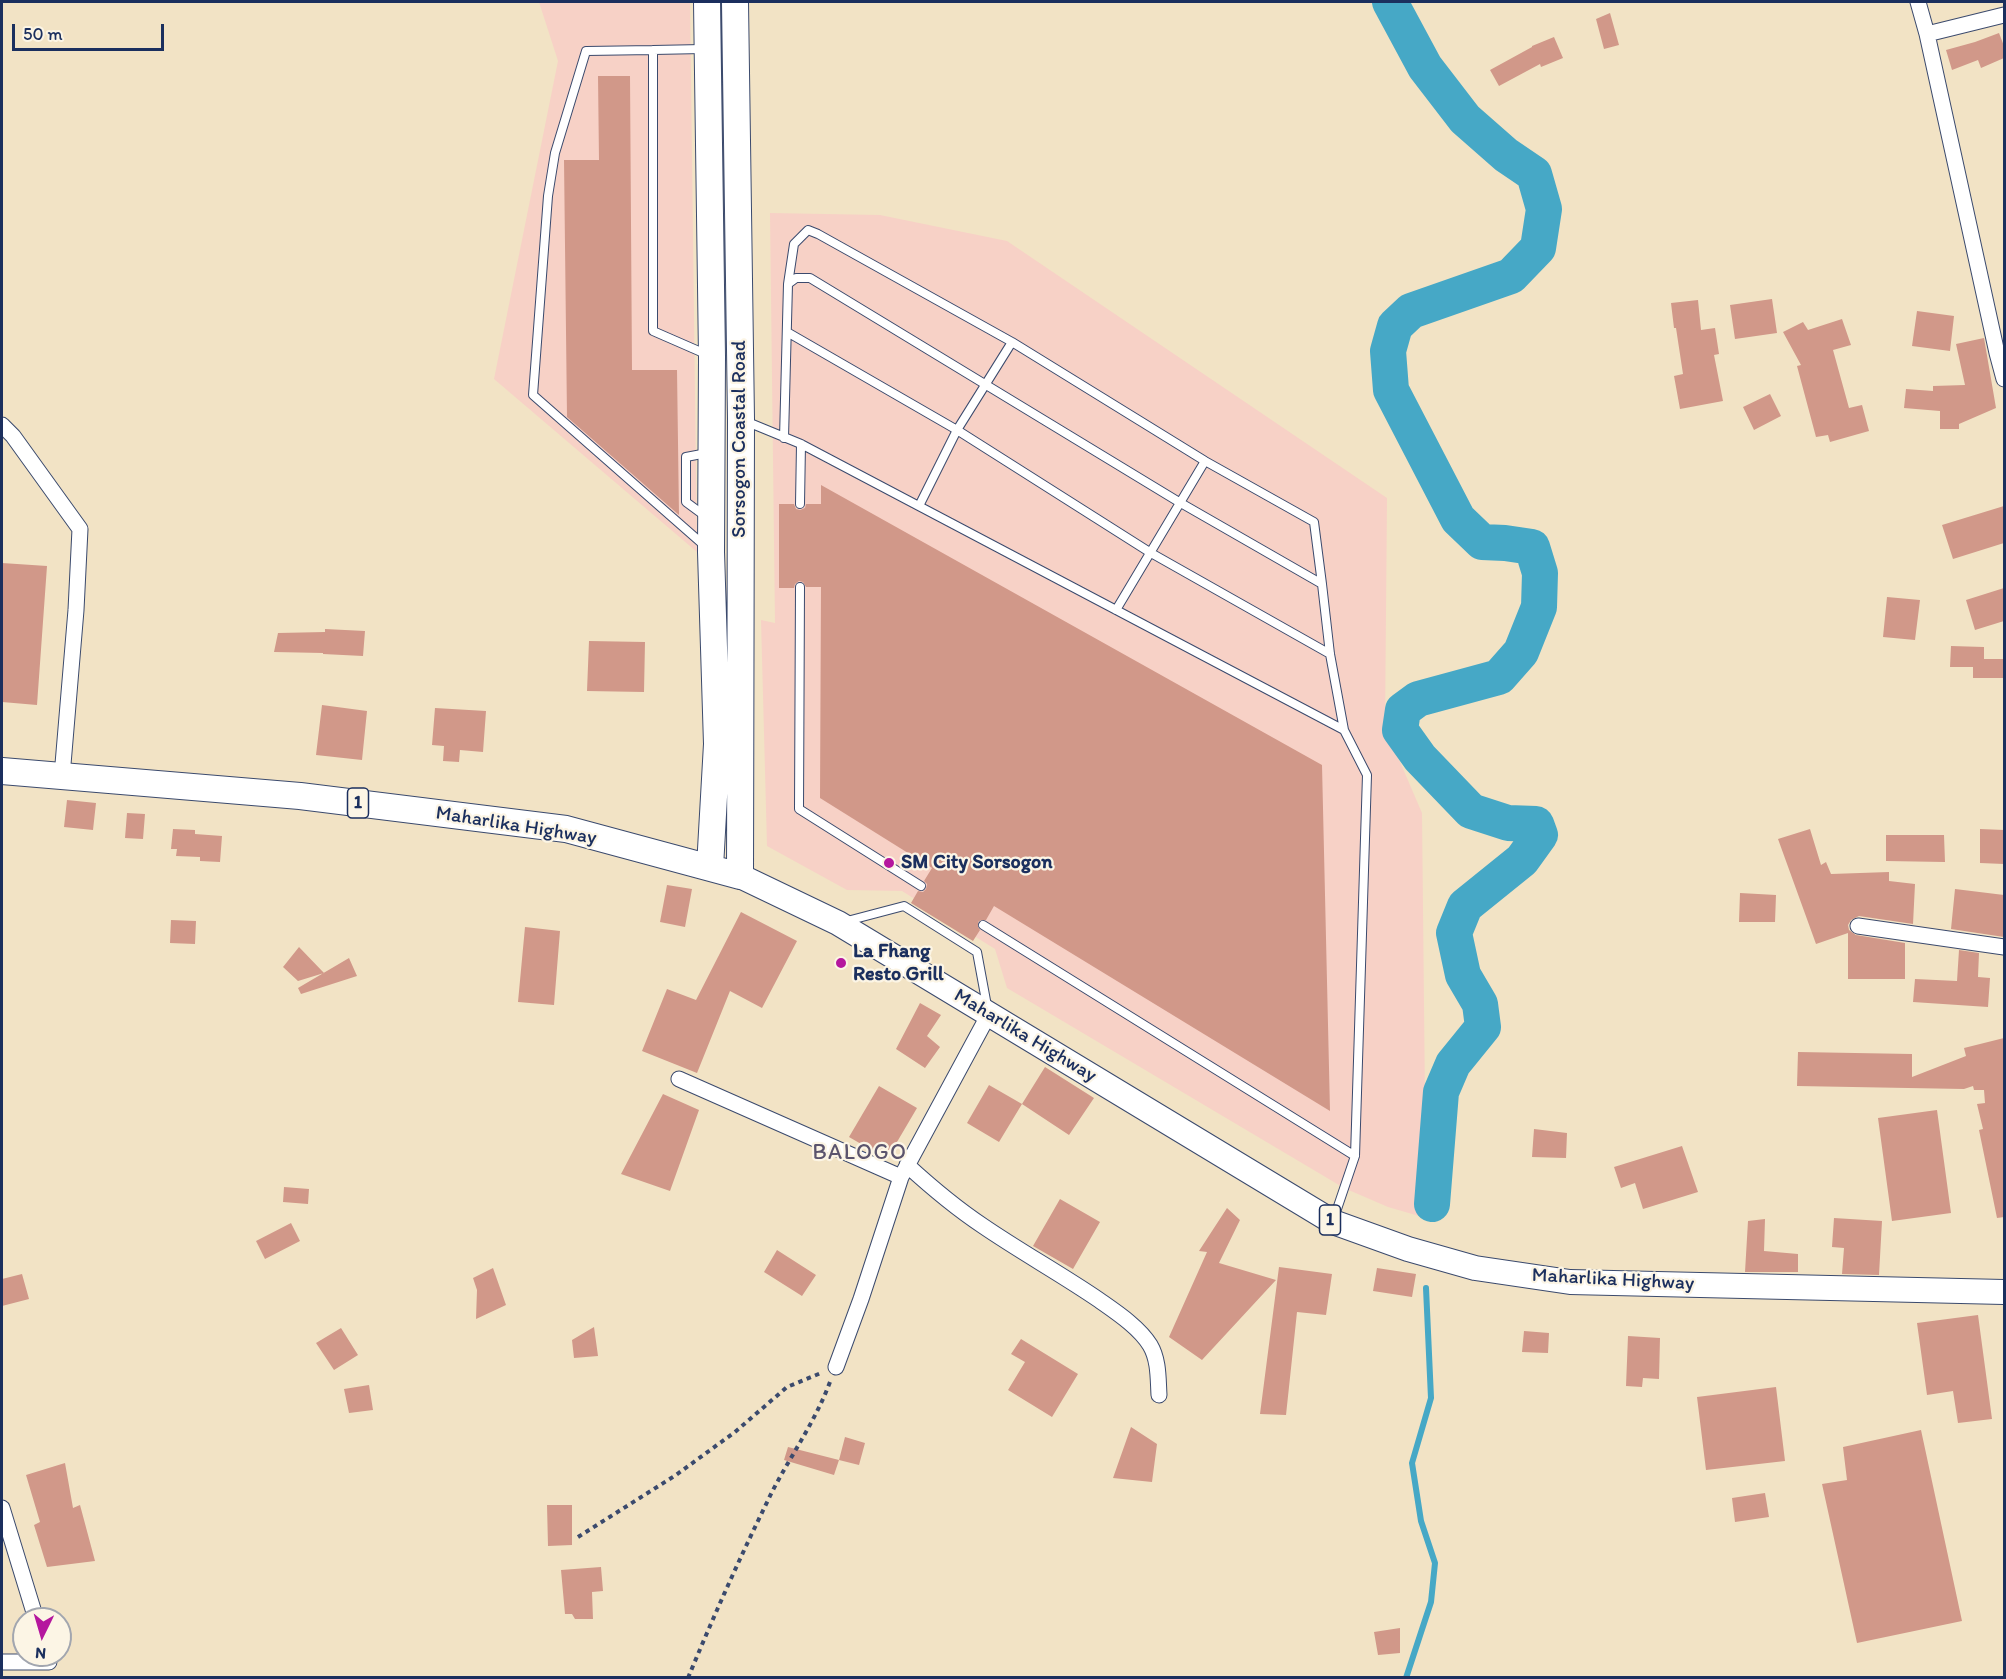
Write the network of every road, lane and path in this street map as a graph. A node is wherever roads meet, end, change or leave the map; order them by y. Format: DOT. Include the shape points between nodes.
graph roads {
  1 [pos="707,2"];
  2 [pos="735,2"];
  3 [pos="1918,2"];
  4 [pos="2004,15"];
  5 [pos="1927,34"];
  6 [pos="709,49"];
  7 [pos="653,50"];
  8 [pos="788,284"];
  9 [pos="787,332"];
  10 [pos="1012,342"];
  11 [pos="712,357"];
  12 [pos="2004,379"];
  13 [pos="986,386"];
  14 [pos="741,419"];
  15 [pos="2,425"];
  16 [pos="957,430"];
  17 [pos="784,438"];
  18 [pos="801,444"];
  19 [pos="1205,461"];
  20 [pos="1179,502"];
  21 [pos="800,504"];
  22 [pos="919,506"];
  23 [pos="711,552"];
  24 [pos="1150,553"];
  25 [pos="1322,584"];
  26 [pos="800,587"];
  27 [pos="1116,610"];
  28 [pos="1329,654"];
  29 [pos="1344,730"];
  30 [pos="2,771"];
  31 [pos="62,776"];
  32 [pos="710,867"];
  33 [pos="740,876"];
  34 [pos="921,886"];
  35 [pos="838,923"];
  36 [pos="983,925"];
  37 [pos="1858,926"];
  38 [pos="2004,947"];
  39 [pos="989,1014"];
  40 [pos="679,1079"];
  41 [pos="1354,1156"];
  42 [pos="904,1171"];
  43 [pos="1333,1222"];
  44 [pos="2004,1292"];
  45 [pos="836,1367"];
  46 [pos="1159,1395"];
  47 [pos="2,1508"];
  48 [pos="578,1537"];
  49 [pos="32,1607"];
  50 [pos="688,1677"];
  1 -- 6 [label="highway, Sorsogon Coastal Road"];
  2 -- 14 [label="highway, Sorsogon Coastal Road"];
  3 -- 5 [label="street"];
  4 -- 5 [label="street"];
  5 -- 12 [label="street"];
  6 -- 7 [label="lane"];
  6 -- 11 [label="highway, Sorsogon Coastal Road"];
  7 -- 11 [label="lane" via="653,331"];
  7 -- 23 [label="lane" via="586,51 555,153 548,196 533,395"];
  8 -- 9 [label="lane"];
  8 -- 10 [label="lane" via="794,244 808,231"];
  8 -- 13 [label="lane" via="796,278 810,278"];
  9 -- 16 [label="lane"];
  9 -- 17 [label="lane"];
  10 -- 13 [label="lane"];
  10 -- 19 [label="lane"];
  11 -- 23 [label="highway, Sorsogon Coastal Road"];
  13 -- 16 [label="lane"];
  13 -- 20 [label="lane"];
  14 -- 17 [label="lane"];
  14 -- 33 [label="highway, Sorsogon Coastal Road"];
  15 -- 31 [label="street" via="14,436 80,530"];
  16 -- 22 [label="lane"];
  16 -- 24 [label="lane"];
  17 -- 18 [label="lane"];
  18 -- 21 [label="lane"];
  18 -- 22 [label="lane"];
  19 -- 20 [label="lane"];
  19 -- 25 [label="lane" via="1314,522"];
  20 -- 24 [label="lane"];
  20 -- 25 [label="lane"];
  22 -- 27 [label="lane"];
  23 -- 32 [label="highway, Sorsogon Coastal Road" via="717,744"];
  24 -- 27 [label="lane"];
  24 -- 28 [label="lane"];
  25 -- 28 [label="lane"];
  26 -- 34 [label="lane" via="799,809"];
  27 -- 29 [label="lane"];
  28 -- 29 [label="lane"];
  29 -- 41 [label="lane" via="1366,775"];
  30 -- 31 [label="highway, Maharlika Highway / 1"];
  31 -- 32 [label="highway, Maharlika Highway / 1" via="300,796 566,829"];
  32 -- 33 [label="highway, Maharlika Highway / 1"];
  33 -- 35 [label="main road, Maharlika Highway / 1"];
  35 -- 39 [label="main road, Maharlika Highway / 1"];
  35 -- 39 [label="lane" via="904,906 977,952"];
  36 -- 41 [label="lane"];
  37 -- 38 [label="street"];
  39 -- 42 [label="street"];
  39 -- 43 [label="main road, Maharlika Highway / 1"];
  40 -- 42 [label="street"];
  41 -- 43 [label="lane"];
  42 -- 45 [label="street"];
  42 -- 46 [label="street" via="1118,1313 1151,1346"];
  43 -- 44 [label="main road, Maharlika Highway / 1" via="1475,1268 1570,1282"];
  45 -- 48 [label="path" via="787,1387 676,1475"];
  45 -- 50 [label="path" via="820,1408 773,1491"];
  47 -- 49 [label="street"];
}
